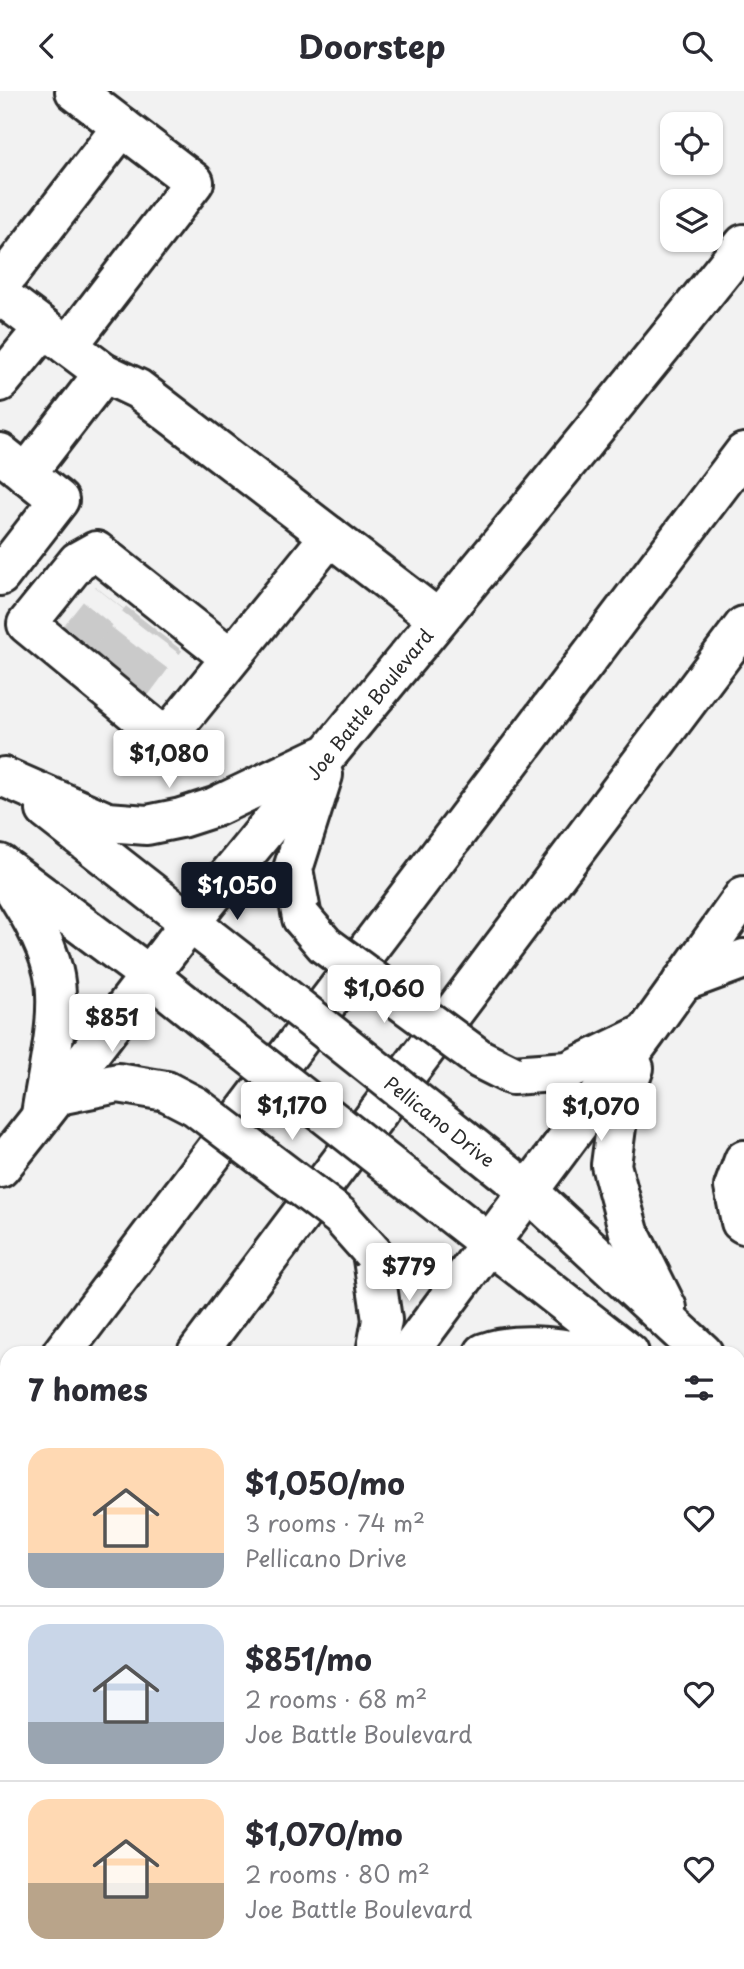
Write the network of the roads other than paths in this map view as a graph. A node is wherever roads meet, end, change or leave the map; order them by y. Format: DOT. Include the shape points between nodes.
graph roads {
  1 [pos="75,91"];
  2 [pos="122,127"];
  3 [pos="744,244"];
  4 [pos="0,285"];
  5 [pos="0,295"];
  6 [pos="56,337"];
  7 [pos="104,373"];
  8 [pos="0,382"];
  9 [pos="744,453"];
  10 [pos="13,463"];
  11 [pos="330,536"];
  12 [pos="0,576"];
  13 [pos="438,619"];
  14 [pos="13,624"];
  15 [pos="744,626"];
  16 [pos="231,658"];
  17 [pos="330,753"];
  18 [pos="2,775"];
  19 [pos="0,865"];
  20 [pos="744,897"];
  21 [pos="190,923"];
  22 [pos="744,959"];
  23 [pos="149,976"];
  24 [pos="682,982"];
  25 [pos="646,1033"];
  26 [pos="50,1107"];
  27 [pos="744,1160"];
  28 [pos="0,1168"];
  29 [pos="528,1191"];
  30 [pos="744,1224"];
  31 [pos="489,1244"];
  32 [pos="690,1340"];
  33 [pos="67,1346"];
  34 [pos="202,1346"];
  35 [pos="377,1346"];
  36 [pos="413,1346"];
  37 [pos="620,1346"];
  1 -- 2 [label="main road"];
  2 -- 4 [label="main road"];
  2 -- 6 [label="main road" via="194,182"];
  3 -- 13 [label="main road, Joe Battle Boulevard"];
  5 -- 6 [label="main road"];
  6 -- 7 [label="main road"];
  6 -- 8 [label="main road"];
  7 -- 10 [label="main road"];
  7 -- 11 [label="main road" via="138,389"];
  9 -- 33 [label="main road"];
  10 -- 12 [label="main road" via="59,500"];
  11 -- 13 [label="main road"];
  11 -- 16 [label="main road"];
  13 -- 17 [label="main road, Joe Battle Boulevard"];
  14 -- 16 [label="main road" via="78,561 96,551 147,608"];
  14 -- 16 [label="main road" via="98,673 156,730 172,732"];
  15 -- 34 [label="main road"];
  17 -- 18 [label="main road" via="215,807 146,825 107,822"];
  17 -- 21 [label="main road, Joe Battle Boulevard"];
  17 -- 25 [label="main road, bridge" via="292,869 302,918 325,945 480,1059 513,1075 568,1071"];
  18 -- 21 [label="main road, Pellicano Drive"];
  19 -- 23 [label="main road"];
  19 -- 26 [label="main road" via="35,923 53,972 56,1017"];
  20 -- 24 [label="main road"];
  21 -- 23 [label="main road, Joe Battle Boulevard"];
  21 -- 29 [label="main road, Pellicano Drive, bridge"];
  22 -- 24 [label="main road"];
  23 -- 26 [label="main road, Joe Battle Boulevard"];
  23 -- 31 [label="main road, bridge"];
  24 -- 25 [label="main road"];
  25 -- 29 [label="main road"];
  25 -- 32 [label="main road" via="618,1112 611,1165 629,1232"];
  26 -- 28 [label="main road, Joe Battle Boulevard"];
  26 -- 35 [label="main road, bridge" via="118,1083 166,1091 195,1107 340,1216 372,1252 382,1320"];
  27 -- 30 [label="main road" via="734,1187"];
  29 -- 31 [label="main road"];
  29 -- 32 [label="main road, Pellicano Drive"];
  31 -- 36 [label="main road"];
  31 -- 37 [label="main road"];
}
